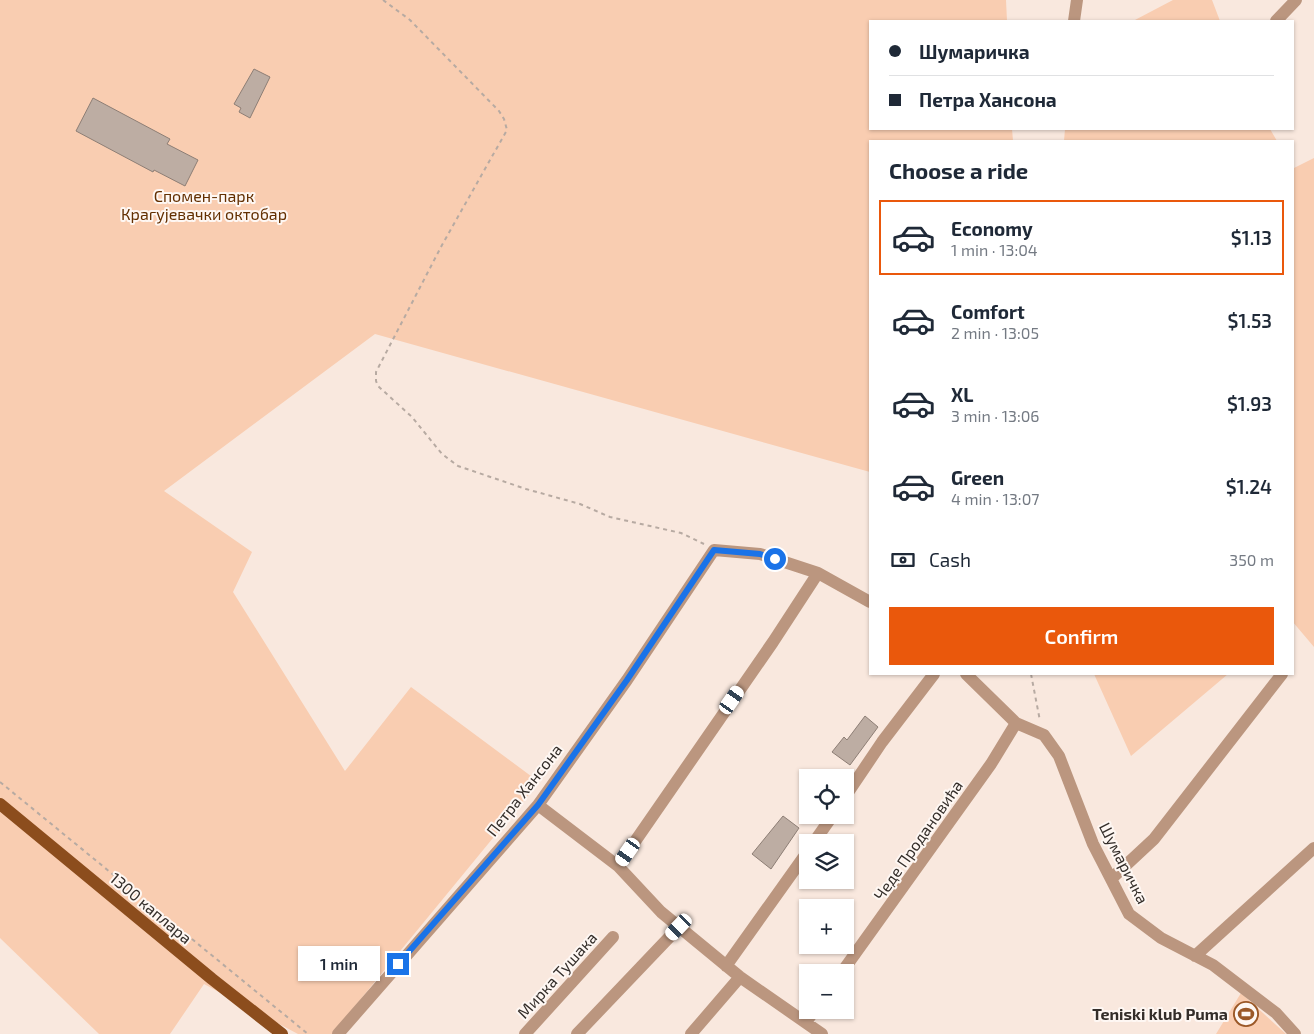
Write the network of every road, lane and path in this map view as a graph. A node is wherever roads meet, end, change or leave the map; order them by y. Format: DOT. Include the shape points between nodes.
graph roads {
  1 [pos="383,0"];
  2 [pos="1078,0"];
  3 [pos="1296,0"];
  4 [pos="1074,20"];
  5 [pos="1277,20"];
  6 [pos="714,550"];
  7 [pos="818,573"];
  8 [pos="869,601"];
  9 [pos="933,675"];
  10 [pos="967,675"];
  11 [pos="1031,675"];
  12 [pos="1281,675"];
  13 [pos="1016,723"];
  14 [pos="1044,735"];
  15 [pos="0,782"];
  16 [pos="854,784"];
  17 [pos="0,804"];
  18 [pos="538,805"];
  19 [pos="1314,848"];
  20 [pos="799,864"];
  21 [pos="618,866"];
  22 [pos="1110,879"];
  23 [pos="679,927"];
  24 [pos="613,937"];
  25 [pos="1195,956"];
  26 [pos="848,964"];
  27 [pos="726,966"];
  28 [pos="740,977"];
  29 [pos="808,1019"];
  30 [pos="806,1022"];
  31 [pos="282,1034"];
  32 [pos="308,1034"];
  33 [pos="338,1034"];
  34 [pos="525,1034"];
  35 [pos="578,1034"];
  36 [pos="691,1034"];
  37 [pos="822,1034"];
  38 [pos="1294,1034"];
  1 -- 6 [label="path" via="410,20 499,111 507,130 376,372 378,386 412,417 442,454 458,466 580,504 610,517 681,533"];
  2 -- 4 [label="street"];
  3 -- 5 [label="street"];
  6 -- 7 [label="street" via="760,554"];
  6 -- 18 [label="street, Петра Хансона"];
  7 -- 8 [label="street"];
  7 -- 21 [label="street"];
  9 -- 16 [label="street"];
  10 -- 13 [label="street"];
  11 -- 14 [label="path"];
  12 -- 22 [label="street" via="1154,839"];
  13 -- 14 [label="street"];
  13 -- 26 [label="street, Чеде Продановића" via="991,764"];
  14 -- 22 [label="street, Шумаричка" via="1059,756"];
  15 -- 32 [label="path"];
  17 -- 31 [label="main road, 1300 каплара"];
  18 -- 21 [label="street"];
  18 -- 33 [label="street, Петра Хансона"];
  19 -- 25 [label="street"];
  20 -- 27 [label="street"];
  21 -- 23 [label="street" via="660,912"];
  22 -- 25 [label="street, Шумаричка" via="1129,914 1161,938"];
  23 -- 27 [label="street"];
  23 -- 35 [label="street"];
  24 -- 34 [label="street, Мирка Тушака"];
  25 -- 38 [label="street, Шумаричка" via="1213,965 1276,1013"];
  27 -- 28 [label="street"];
  28 -- 30 [label="street"];
  28 -- 36 [label="street"];
  29 -- 30 [label="street"];
  30 -- 37 [label="street"];
}
